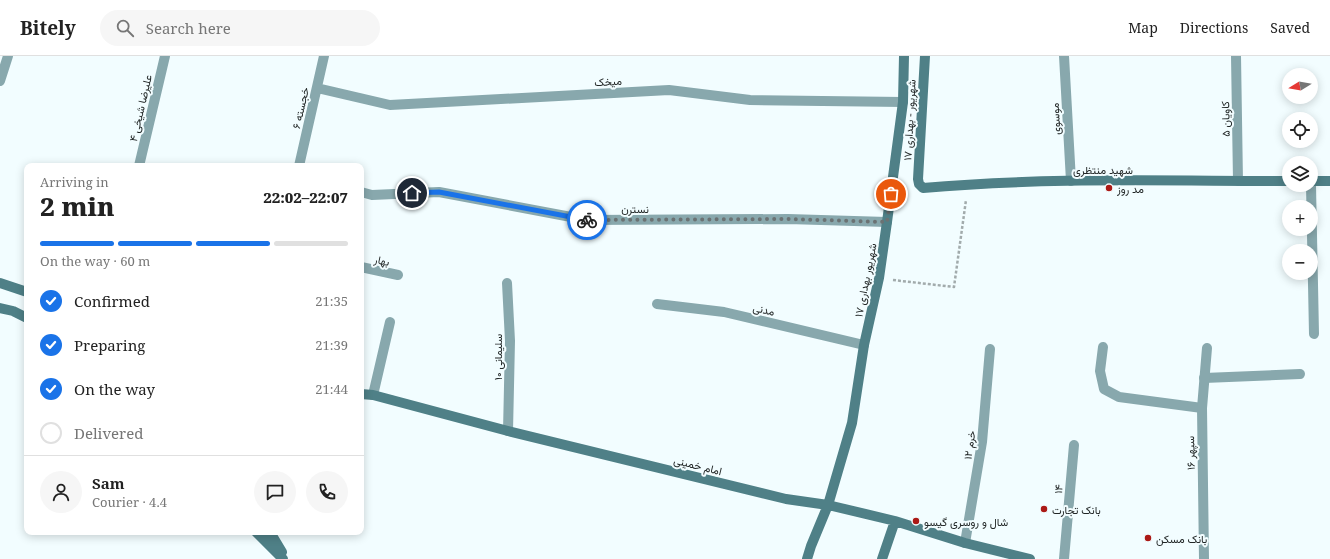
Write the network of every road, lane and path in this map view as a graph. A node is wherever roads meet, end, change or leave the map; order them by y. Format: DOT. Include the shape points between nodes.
graph roads {
  1 [pos="8,56"];
  2 [pos="165,56"];
  3 [pos="324,56"];
  4 [pos="904,56"];
  5 [pos="925,56"];
  6 [pos="1064,56"];
  7 [pos="1236,56"];
  8 [pos="0,81"];
  9 [pos="317,88"];
  10 [pos="903,102"];
  11 [pos="139,163"];
  12 [pos="300,163"];
  13 [pos="1071,181"];
  14 [pos="1238,181"];
  15 [pos="1282,181"];
  16 [pos="1318,181"];
  17 [pos="1330,181"];
  18 [pos="918,184"];
  19 [pos="968,184"];
  20 [pos="1311,192"];
  21 [pos="364,193"];
  22 [pos="887,222"];
  23 [pos="364,268"];
  24 [pos="398,276"];
  25 [pos="879,278"];
  26 [pos="0,283"];
  27 [pos="507,283"];
  28 [pos="24,291"];
  29 [pos="657,304"];
  30 [pos="0,308"];
  31 [pos="24,316"];
  32 [pos="390,322"];
  33 [pos="1314,334"];
  34 [pos="864,345"];
  35 [pos="1103,347"];
  36 [pos="1207,348"];
  37 [pos="990,349"];
  38 [pos="1300,374"];
  39 [pos="1204,378"];
  40 [pos="364,394"];
  41 [pos="373,395"];
  42 [pos="1202,408"];
  43 [pos="508,430"];
  44 [pos="1074,445"];
  45 [pos="828,505"];
  46 [pos="895,521"];
  47 [pos="259,535"];
  48 [pos="272,535"];
  49 [pos="965,543"];
  50 [pos="283,559"];
  51 [pos="286,559"];
  52 [pos="807,559"];
  53 [pos="882,559"];
  54 [pos="1030,559"];
  55 [pos="1064,559"];
  56 [pos="1204,559"];
  1 -- 8 [label="street"];
  2 -- 11 [label="street, علیرضا شیخی ۴"];
  3 -- 9 [label="street, خجسته ۶"];
  4 -- 10 [label="main road, ۱۷ شهریور بهداری"];
  5 -- 18 [label="main road, ۱۷ شهریور - بهداری"];
  6 -- 13 [label="street, موسوی"];
  7 -- 14 [label="street, کاویان ۵"];
  9 -- 10 [label="street, میخک" via="390,104 669,90 750,100"];
  9 -- 12 [label="street, خجسته ۶"];
  10 -- 22 [label="main road, ۱۷ شهریور بهداری"];
  13 -- 14 [label="main road, شهید منتظری"];
  13 -- 19 [label="main road, شهید منتظری"];
  14 -- 15 [label="main road, شهید منتظری"];
  16 -- 17 [label="main road"];
  18 -- 19 [label="main road, شهید منتظری" via="923,188"];
  19 -- 25 [label="path" via="954,287"];
  20 -- 33 [label="street"];
  21 -- 22 [label="street, نسترن" via="372,195 439,192 587,220 788,219"];
  22 -- 25 [label="main road, ۱۷ شهریور بهداری"];
  23 -- 24 [label="street, بهار"];
  25 -- 34 [label="main road, ۱۷ شهریور بهداری"];
  26 -- 28 [label="main road"];
  27 -- 43 [label="street, سلیمانی ۱۰" via="510,341"];
  29 -- 34 [label="street, مدنی" via="724,312"];
  30 -- 31 [label="main road"];
  32 -- 41 [label="street"];
  34 -- 45 [label="main road, ۱۷ شهریور بهداری" via="852,424"];
  35 -- 42 [label="street" via="1100,371 1104,389 1119,396"];
  36 -- 39 [label="street, سپهر ۱۶"];
  37 -- 49 [label="street, خرم ۱۲" via="982,442"];
  38 -- 39 [label="street"];
  39 -- 42 [label="street, سپهر ۱۶"];
  40 -- 41 [label="main road, امام خمینی"];
  41 -- 43 [label="main road, امام خمینی"];
  42 -- 56 [label="street, سپهر ۱۶"];
  43 -- 45 [label="main road, امام خمینی" via="786,499"];
  44 -- 55 [label="street, ۱۴"];
  45 -- 46 [label="main road, امام خمینی"];
  45 -- 52 [label="main road"];
  46 -- 49 [label="main road, امام خمینی"];
  46 -- 53 [label="main road"];
  47 -- 50 [label="main road"];
  48 -- 51 [label="main road"];
  49 -- 54 [label="main road, امام خمینی"];
}
